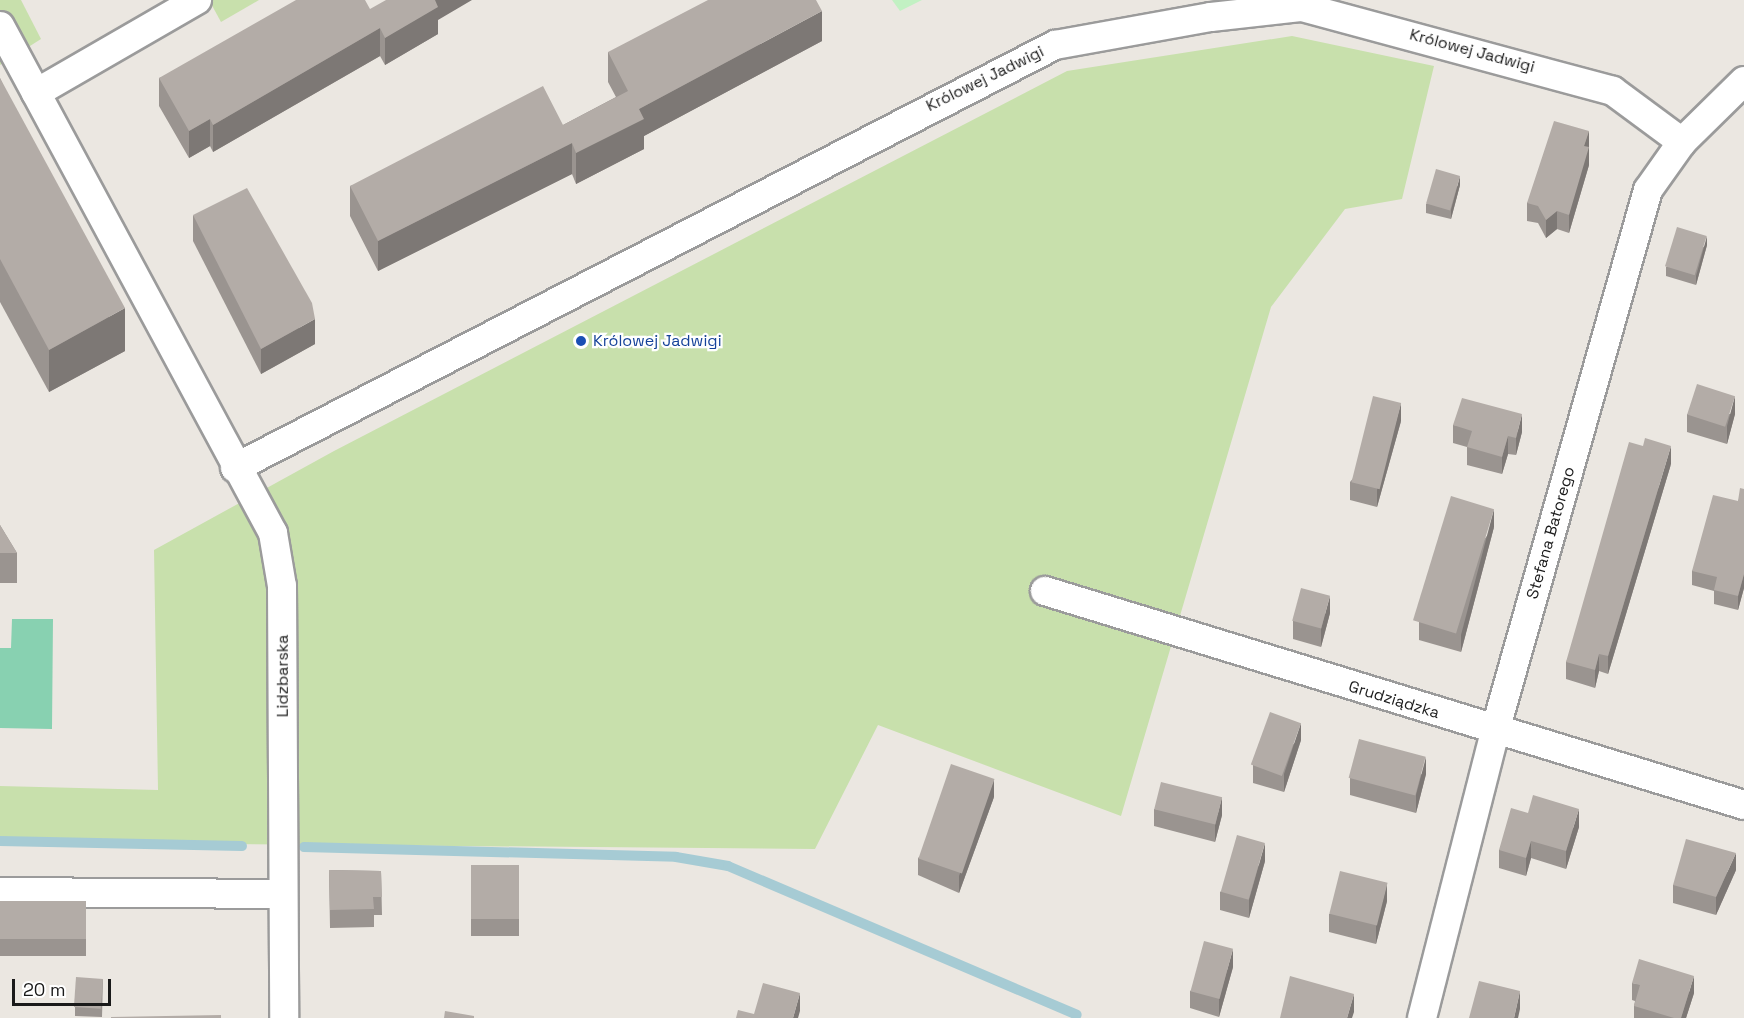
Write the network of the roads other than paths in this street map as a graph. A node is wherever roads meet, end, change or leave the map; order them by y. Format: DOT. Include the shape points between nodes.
graph roads {
  1 [pos="197,0"];
  2 [pos="0,26"];
  3 [pos="1744,81"];
  4 [pos="36,93"];
  5 [pos="1682,142"];
  6 [pos="235,468"];
  7 [pos="1046,591"];
  8 [pos="1495,731"];
  9 [pos="1744,805"];
  10 [pos="0,892"];
  11 [pos="283,894"];
  12 [pos="284,1018"];
  13 [pos="1422,1018"];
  1 -- 4 [label="street"];
  2 -- 4 [label="street, Lidzbarska"];
  3 -- 5 [label="street, Stefana Batorego"];
  4 -- 6 [label="street, Lidzbarska"];
  5 -- 6 [label="street, Królowej Jadwigi" via="1612,91 1302,7 1055,45"];
  5 -- 8 [label="street, Stefana Batorego" via="1648,190"];
  6 -- 11 [label="street, Lidzbarska" via="273,533 282,586"];
  7 -- 8 [label="street, Grudziądzka"];
  8 -- 9 [label="street, Grudziądzka"];
  8 -- 13 [label="street, Stefana Batorego"];
  10 -- 11 [label="street"];
  11 -- 12 [label="street, Lidzbarska"];
}
